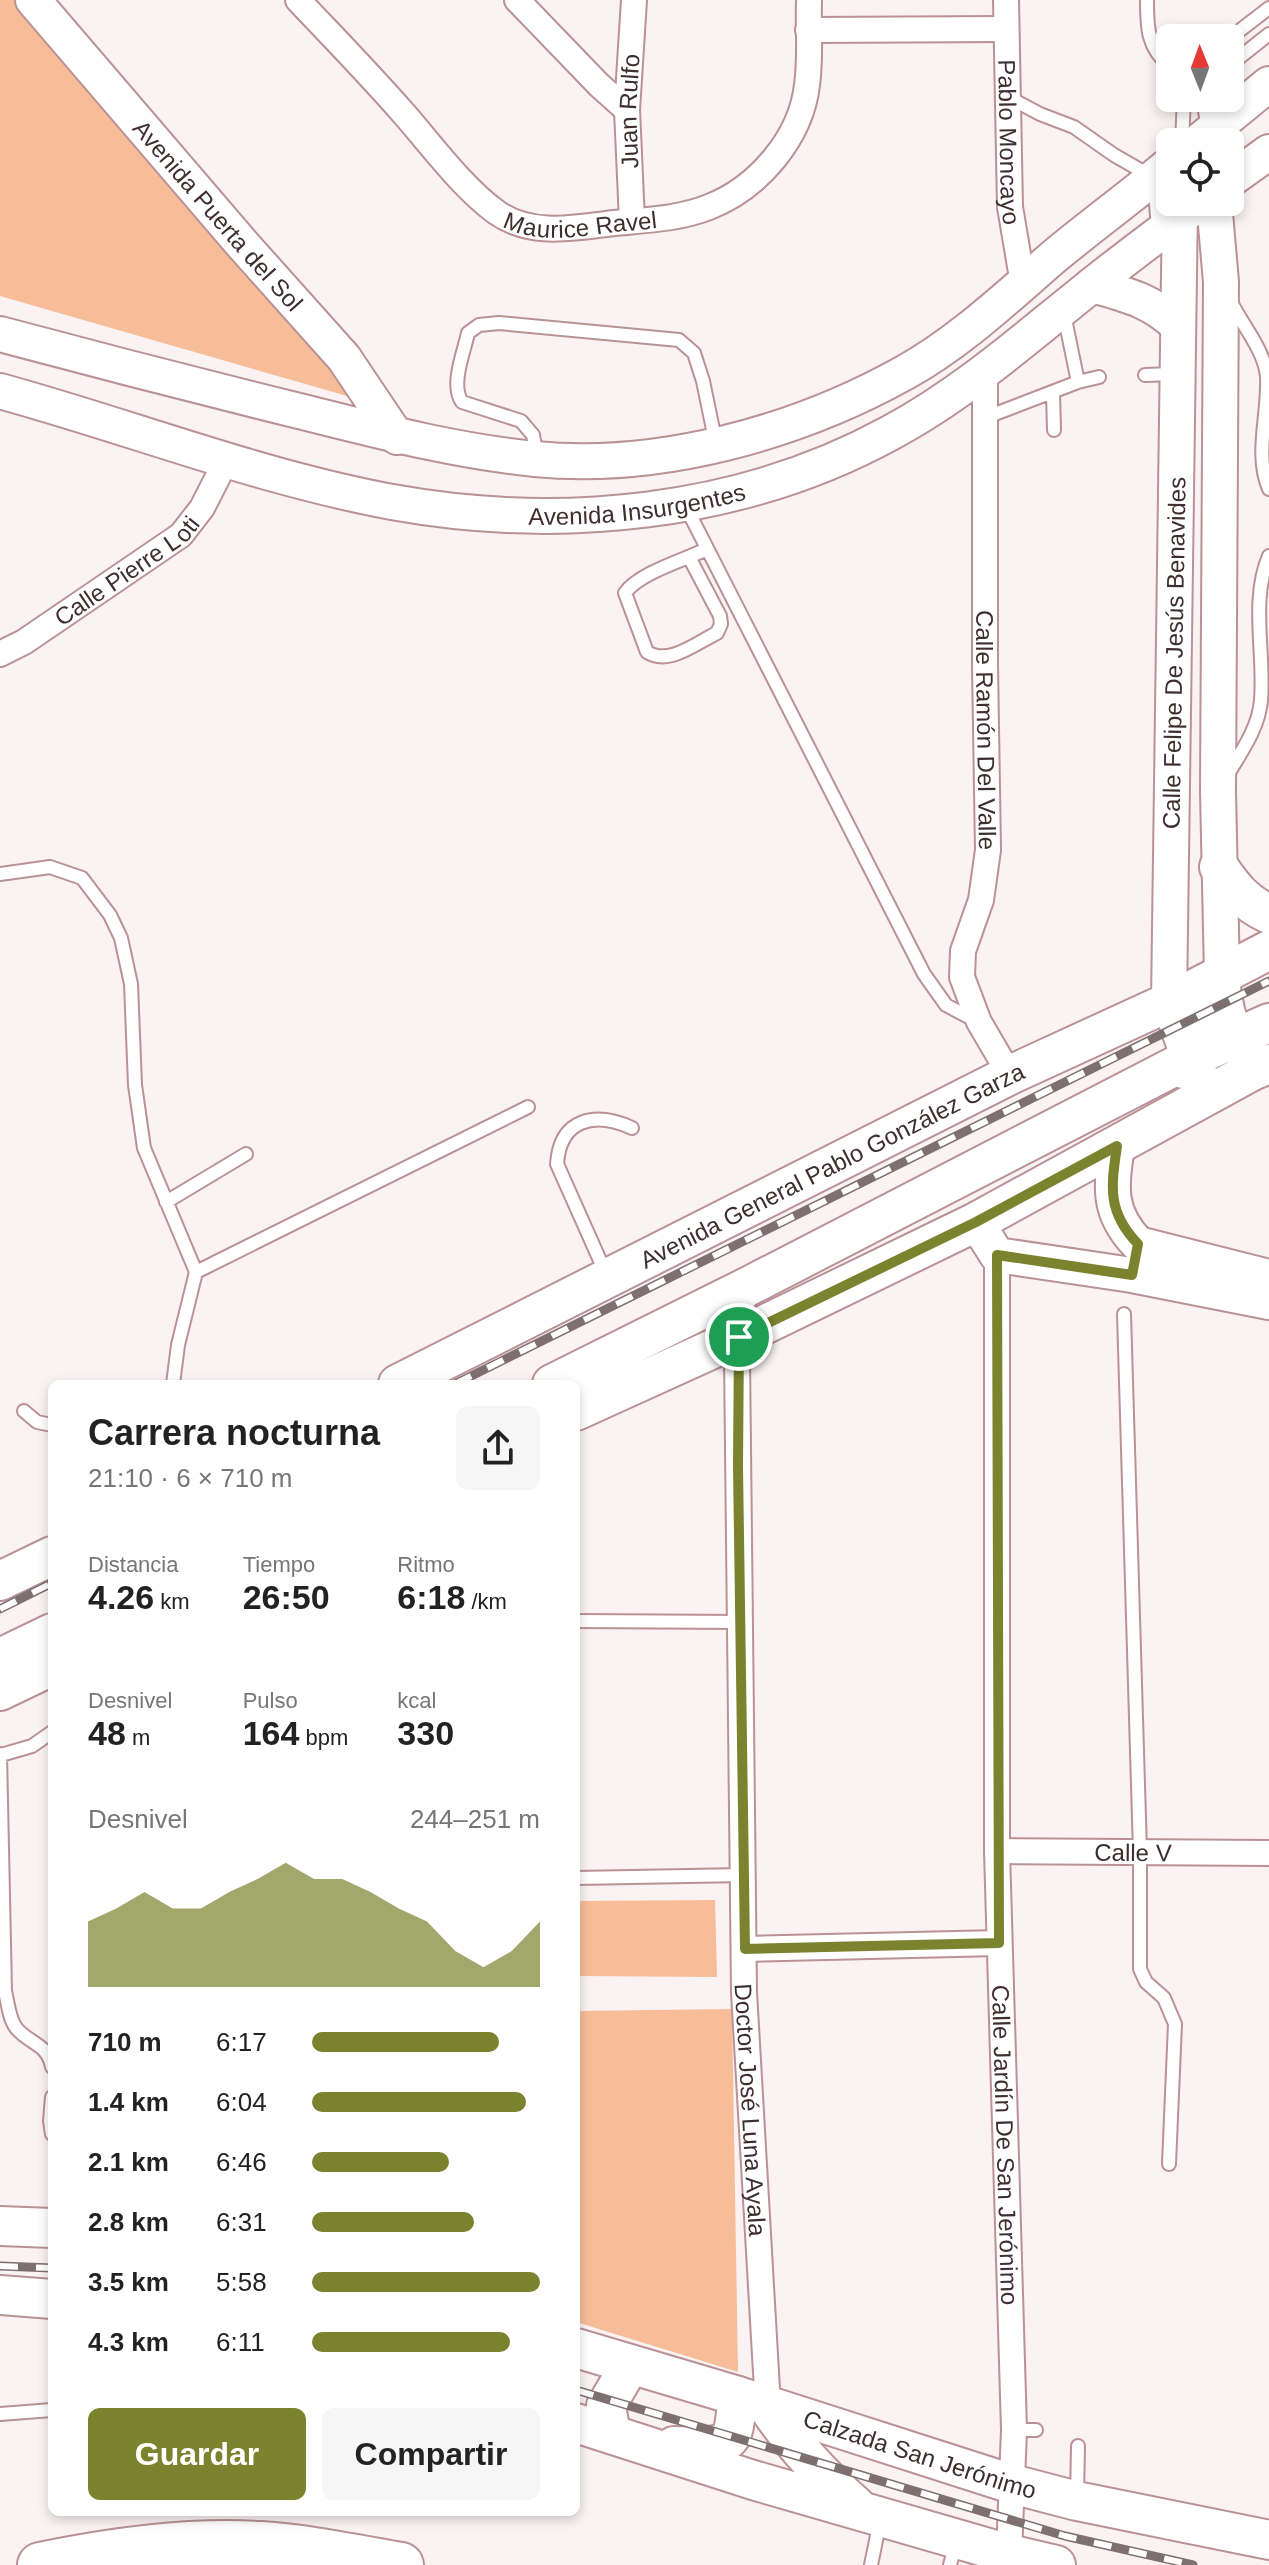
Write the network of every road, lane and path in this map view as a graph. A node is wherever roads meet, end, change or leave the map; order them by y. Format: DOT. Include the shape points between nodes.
graph roads {
  1 [pos="33,0"];
  2 [pos="298,0"];
  3 [pos="517,0"];
  4 [pos="634,0"];
  5 [pos="809,0"];
  6 [pos="1006,0"];
  7 [pos="1147,0"];
  8 [pos="1269,8"];
  9 [pos="1244,27"];
  10 [pos="1006,29"];
  11 [pos="808,30"];
  12 [pos="1269,34"];
  13 [pos="1156,52"];
  14 [pos="1244,54"];
  15 [pos="1269,84"];
  16 [pos="1010,98"];
  17 [pos="627,110"];
  18 [pos="1215,128"];
  19 [pos="1269,152"];
  20 [pos="1156,169"];
  21 [pos="1244,170"];
  22 [pos="1156,176"];
  23 [pos="1178,216"];
  24 [pos="1180,216"];
  25 [pos="1215,216"];
  26 [pos="632,221"];
  27 [pos="1221,282"];
  28 [pos="1023,284"];
  29 [pos="1092,285"];
  30 [pos="1063,309"];
  31 [pos="1178,326"];
  32 [pos="15,338"];
  33 [pos="0,359"];
  34 [pos="985,370"];
  35 [pos="1099,377"];
  36 [pos="1078,382"];
  37 [pos="3,389"];
  38 [pos="1053,392"];
  39 [pos="987,417"];
  40 [pos="1054,430"];
  41 [pos="397,437"];
  42 [pos="716,445"];
  43 [pos="538,460"];
  44 [pos="226,461"];
  45 [pos="1269,489"];
  46 [pos="685,505"];
  47 [pos="707,549"];
  48 [pos="1269,556"];
  49 [pos="689,557"];
  50 [pos="0,654"];
  51 [pos="1218,791"];
  52 [pos="1219,867"];
  53 [pos="0,874"];
  54 [pos="1269,914"];
  55 [pos="1269,950"];
  56 [pos="1222,976"];
  57 [pos="1169,1002"];
  58 [pos="979,1022"];
  59 [pos="1269,1023"];
  60 [pos="1252,1058"];
  61 [pos="1189,1059"];
  62 [pos="1010,1075"];
  63 [pos="1215,1091"];
  64 [pos="528,1107"];
  65 [pos="632,1128"];
  66 [pos="1117,1146"];
  67 [pos="246,1154"];
  68 [pos="166,1202"];
  69 [pos="976,1222"];
  70 [pos="942,1238"];
  71 [pos="997,1255"];
  72 [pos="1135,1260"];
  73 [pos="196,1272"];
  74 [pos="609,1280"];
  75 [pos="747,1287"];
  76 [pos="1265,1289"];
  77 [pos="1124,1314"];
  78 [pos="739,1337"];
  79 [pos="174,1380"];
  80 [pos="406,1380"];
  81 [pos="560,1380"];
  82 [pos="580,1409"];
  83 [pos="24,1411"];
  84 [pos="48,1424"];
  85 [pos="48,1558"];
  86 [pos="0,1581"];
  87 [pos="580,1621"];
  88 [pos="742,1622"];
  89 [pos="48,1635"];
  90 [pos="0,1658"];
  91 [pos="48,1668"];
  92 [pos="0,1691"];
  93 [pos="48,1735"];
  94 [pos="0,1754"];
  95 [pos="997,1851"];
  96 [pos="1140,1852"];
  97 [pos="1269,1853"];
  98 [pos="744,1875"];
  99 [pos="580,1878"];
  100 [pos="999,1943"];
  101 [pos="745,1949"];
  102 [pos="48,2044"];
  103 [pos="1169,2164"];
  104 [pos="0,2226"];
  105 [pos="48,2228"];
  106 [pos="0,2295"];
  107 [pos="48,2299"];
  108 [pos="580,2349"];
  109 [pos="630,2365"];
  110 [pos="753,2402"];
  111 [pos="48,2410"];
  112 [pos="0,2414"];
  113 [pos="593,2429"];
  114 [pos="1078,2446"];
  115 [pos="651,2447"];
  116 [pos="1012,2484"];
  117 [pos="1077,2501"];
  118 [pos="871,2513"];
  119 [pos="1269,2540"];
  120 [pos="953,2552"];
  121 [pos="1036,2561"];
  122 [pos="40,2565"];
  123 [pos="401,2565"];
  124 [pos="871,2565"];
  1 -- 41 [label="main road, Avenida Puerta del Sol" via="344,358"];
  2 -- 26 [label="street, Maurice Ravel" via="495,212 543,229"];
  3 -- 17 [label="street"];
  4 -- 17 [label="street, Juan Rulfo"];
  5 -- 11 [label="street, Maurice Ravel"];
  6 -- 10 [label="street, Pablo Moncayo"];
  7 -- 13 [label="lane" via="1149,41"];
  8 -- 9 [label="lane"];
  10 -- 11 [label="street"];
  10 -- 16 [label="street, Pablo Moncayo"];
  11 -- 26 [label="street, Maurice Ravel" via="805,97 779,153 727,199 679,216"];
  12 -- 14 [label="lane"];
  15 -- 18 [label="main road"];
  16 -- 20 [label="lane" via="1074,127 1114,155"];
  16 -- 28 [label="street, Pablo Moncayo" via="1010,207"];
  17 -- 26 [label="street, Juan Rulfo"];
  19 -- 21 [label="main road"];
  22 -- 28 [label="main road, Avenida Insurgentes"];
  23 -- 29 [label="main road, Avenida Insurgentes"];
  24 -- 31 [label="main road, Calle Felipe De Jesús Benavides"];
  25 -- 27 [label="main road, Calle Felipe De Jesús Benavides"];
  27 -- 45 [label="lane" via="1267,375 1262,452"];
  27 -- 51 [label="main road, Calle Felipe De Jesús Benavides"];
  28 -- 42 [label="main road, Avenida Insurgentes" via="905,373 782,428"];
  29 -- 30 [label="main road, Avenida Insurgentes"];
  29 -- 31 [label="main road" via="1146,301"];
  30 -- 34 [label="main road, Avenida Insurgentes"];
  30 -- 36 [label="lane"];
  31 -- 57 [label="main road, Calle Felipe De Jesús Benavides" via="1161,375"];
  32 -- 33 [label="main road"];
  32 -- 41 [label="main road, Avenida Insurgentes"];
  34 -- 39 [label="street, Calle Ramón Del Valle"];
  34 -- 46 [label="main road, Avenida Insurgentes" via="853,452"];
  35 -- 36 [label="lane"];
  36 -- 38 [label="lane"];
  37 -- 44 [label="main road, Avenida Insurgentes"];
  38 -- 39 [label="lane"];
  38 -- 40 [label="lane"];
  39 -- 58 [label="street, Calle Ramón Del Valle" via="988,850 985,882 963,951 962,977"];
  41 -- 43 [label="main road, Avenida Insurgentes"];
  42 -- 43 [label="main road, Avenida Insurgentes" via="644,457"];
  42 -- 43 [label="lane" via="694,353 679,340 527,324 479,325 468,333 458,397 521,421 533,435"];
  44 -- 46 [label="main road, Avenida Insurgentes" via="391,502 444,509 599,515"];
  44 -- 50 [label="street, Calle Pierre Loti" via="181,535"];
  46 -- 47 [label="lane"];
  47 -- 49 [label="lane"];
  47 -- 58 [label="lane" via="924,974 946,1005"];
  48 -- 51 [label="lane" via="1260,592 1261,702 1256,724"];
  49 -- 49 [label="lane" via="632,584 625,593 647,652 655,657 666,658 704,640 721,624"];
  51 -- 52 [label="main road, Calle Felipe De Jesús Benavides"];
  52 -- 54 [label="main road" via="1238,894"];
  52 -- 56 [label="main road, Calle Felipe De Jesús Benavides"];
  53 -- 68 [label="lane" via="50,867 67,872 82,878 110,915 131,984 144,1148"];
  55 -- 56 [label="main road, Avenida General Pablo González Garza"];
  56 -- 57 [label="main road, Avenida General Pablo González Garza"];
  56 -- 60 [label="main road, Calle Felipe De Jesús Benavides" via="1223,1003"];
  56 -- 61 [label="main road"];
  57 -- 61 [label="main road, Calle Felipe De Jesús Benavides"];
  57 -- 62 [label="main road, Avenida General Pablo González Garza"];
  58 -- 62 [label="street, Calle Ramón Del Valle"];
  59 -- 60 [label="main road"];
  60 -- 61 [label="main road"];
  60 -- 63 [label="main road"];
  61 -- 63 [label="main road, Calle Felipe De Jesús Benavides"];
  61 -- 70 [label="main road" via="1157,1101 1105,1135 1015,1176 962,1208"];
  61 -- 75 [label="main road"];
  62 -- 74 [label="main road, Avenida General Pablo González Garza"];
  63 -- 66 [label="main road"];
  64 -- 73 [label="lane"];
  65 -- 74 [label="lane" via="588,1120 573,1126 558,1150 557,1164"];
  66 -- 69 [label="main road"];
  66 -- 72 [label="main road" via="1112,1200"];
  67 -- 68 [label="lane"];
  68 -- 73 [label="lane"];
  69 -- 70 [label="main road"];
  69 -- 71 [label="main road"];
  70 -- 78 [label="main road"];
  71 -- 72 [label="main road"];
  71 -- 95 [label="street, Calle Jardín De San Jerónimo"];
  72 -- 76 [label="main road"];
  73 -- 79 [label="lane"];
  74 -- 80 [label="main road, Avenida General Pablo González Garza"];
  75 -- 78 [label="street, Doctor José Luna Ayala"];
  75 -- 81 [label="main road"];
  77 -- 96 [label="lane"];
  78 -- 82 [label="main road"];
  78 -- 88 [label="street, Doctor José Luna Ayala"];
  83 -- 84 [label="lane"];
  85 -- 86 [label="main road"];
  87 -- 88 [label="lane"];
  88 -- 98 [label="street, Doctor José Luna Ayala"];
  89 -- 90 [label="main road"];
  91 -- 92 [label="main road"];
  93 -- 94 [label="lane" via="32,1746"];
  94 -- 102 [label="lane" via="5,1991 18,2030"];
  95 -- 96 [label="street, Calle V"];
  95 -- 100 [label="street, Calle Jardín De San Jerónimo"];
  96 -- 97 [label="street, Calle V"];
  96 -- 103 [label="lane" via="1140,1969 1164,1998 1175,2024"];
  98 -- 99 [label="lane"];
  98 -- 101 [label="street, Doctor José Luna Ayala"];
  100 -- 101 [label="street"];
  100 -- 116 [label="street, Calle Jardín De San Jerónimo" via="1025,2430"];
  101 -- 110 [label="street, Doctor José Luna Ayala"];
  104 -- 105 [label="main road"];
  106 -- 107 [label="main road"];
  108 -- 109 [label="main road, Calzada San Jerónimo"];
  109 -- 110 [label="main road, Calzada San Jerónimo"];
  109 -- 113 [label="main road"];
  110 -- 115 [label="main road" via="728,2441"];
  110 -- 116 [label="main road, Calzada San Jerónimo"];
  110 -- 118 [label="main road" via="824,2478"];
  111 -- 112 [label="lane"];
  113 -- 115 [label="main road"];
  114 -- 117 [label="lane"];
  115 -- 118 [label="main road"];
  116 -- 117 [label="main road, Calzada San Jerónimo"];
  116 -- 121 [label="street, Calle Jardín De San Jerónimo"];
  117 -- 119 [label="main road, Calzada San Jerónimo"];
  118 -- 120 [label="main road"];
  118 -- 124 [label="lane"];
  120 -- 121 [label="main road"];
  122 -- 123 [label="highway" via="175,2544 261,2544"];
}
